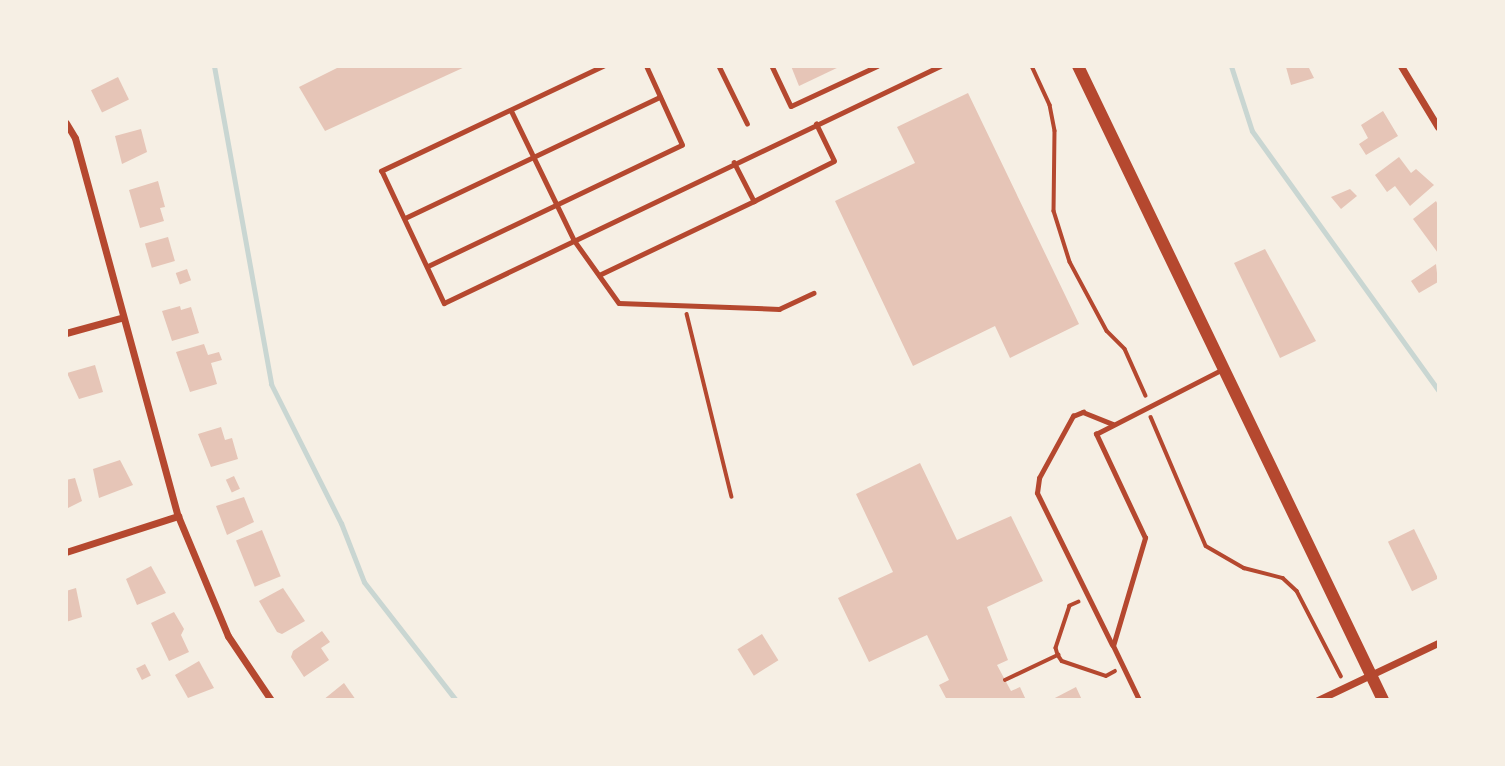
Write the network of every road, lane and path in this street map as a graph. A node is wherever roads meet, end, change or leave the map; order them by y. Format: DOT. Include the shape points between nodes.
graph roads {
  1 [pos="604,66"];
  2 [pos="646,66"];
  3 [pos="719,66"];
  4 [pos="772,66"];
  5 [pos="877,66"];
  6 [pos="940,66"];
  7 [pos="1032,66"];
  8 [pos="1078,66"];
  9 [pos="1401,66"];
  10 [pos="660,97"];
  11 [pos="511,110"];
  12 [pos="66,123"];
  13 [pos="747,123"];
  14 [pos="816,124"];
  15 [pos="1438,127"];
  16 [pos="534,157"];
  17 [pos="734,162"];
  18 [pos="754,201"];
  19 [pos="557,205"];
  20 [pos="405,218"];
  21 [pos="574,240"];
  22 [pos="428,265"];
  23 [pos="599,275"];
  24 [pos="813,293"];
  25 [pos="687,312"];
  26 [pos="121,318"];
  27 [pos="66,333"];
  28 [pos="1223,368"];
  29 [pos="1148,406"];
  30 [pos="1114,424"];
  31 [pos="732,497"];
  32 [pos="178,516"];
  33 [pos="66,552"];
  34 [pos="1089,597"];
  35 [pos="1438,643"];
  36 [pos="1113,646"];
  37 [pos="1058,655"];
  38 [pos="1123,667"];
  39 [pos="1337,668"];
  40 [pos="1371,672"];
  41 [pos="1005,680"];
  42 [pos="271,699"];
  43 [pos="1139,699"];
  44 [pos="1318,699"];
  45 [pos="1383,699"];
  1 -- 11 [label="lane"];
  2 -- 10 [label="lane"];
  3 -- 13 [label="lane"];
  4 -- 5 [label="lane" via="791,106"];
  6 -- 14 [label="lane"];
  7 -- 29 [label="path" via="1050,105 1055,131 1054,211 1070,262 1107,331 1125,348"];
  8 -- 28 [label="main road"];
  9 -- 15 [label="street"];
  10 -- 16 [label="lane"];
  10 -- 19 [label="lane" via="682,145"];
  11 -- 16 [label="lane"];
  11 -- 20 [label="lane" via="382,171"];
  12 -- 26 [label="street" via="75,138"];
  14 -- 17 [label="lane"];
  14 -- 18 [label="lane" via="834,161"];
  16 -- 19 [label="lane"];
  16 -- 20 [label="lane"];
  17 -- 18 [label="lane"];
  17 -- 21 [label="lane"];
  18 -- 23 [label="lane"];
  19 -- 21 [label="lane"];
  19 -- 22 [label="lane"];
  20 -- 22 [label="lane"];
  21 -- 22 [label="lane" via="444,303"];
  21 -- 23 [label="lane"];
  23 -- 24 [label="lane" via="619,303 779,309"];
  25 -- 31 [label="path"];
  26 -- 27 [label="street"];
  26 -- 32 [label="street"];
  28 -- 29 [label="lane"];
  28 -- 40 [label="main road"];
  29 -- 30 [label="lane"];
  29 -- 39 [label="path" via="1206,546 1244,568 1283,578 1297,591"];
  30 -- 34 [label="lane" via="1083,412 1073,416 1039,478 1037,493"];
  30 -- 36 [label="lane" via="1096,434 1145,538"];
  32 -- 33 [label="street"];
  32 -- 42 [label="street" via="228,636"];
  34 -- 36 [label="lane"];
  34 -- 37 [label="path" via="1070,606 1056,648"];
  35 -- 40 [label="street"];
  36 -- 38 [label="lane"];
  37 -- 38 [label="path" via="1062,661 1106,676"];
  37 -- 41 [label="path"];
  38 -- 43 [label="lane"];
  40 -- 44 [label="street"];
  40 -- 45 [label="main road"];
}
